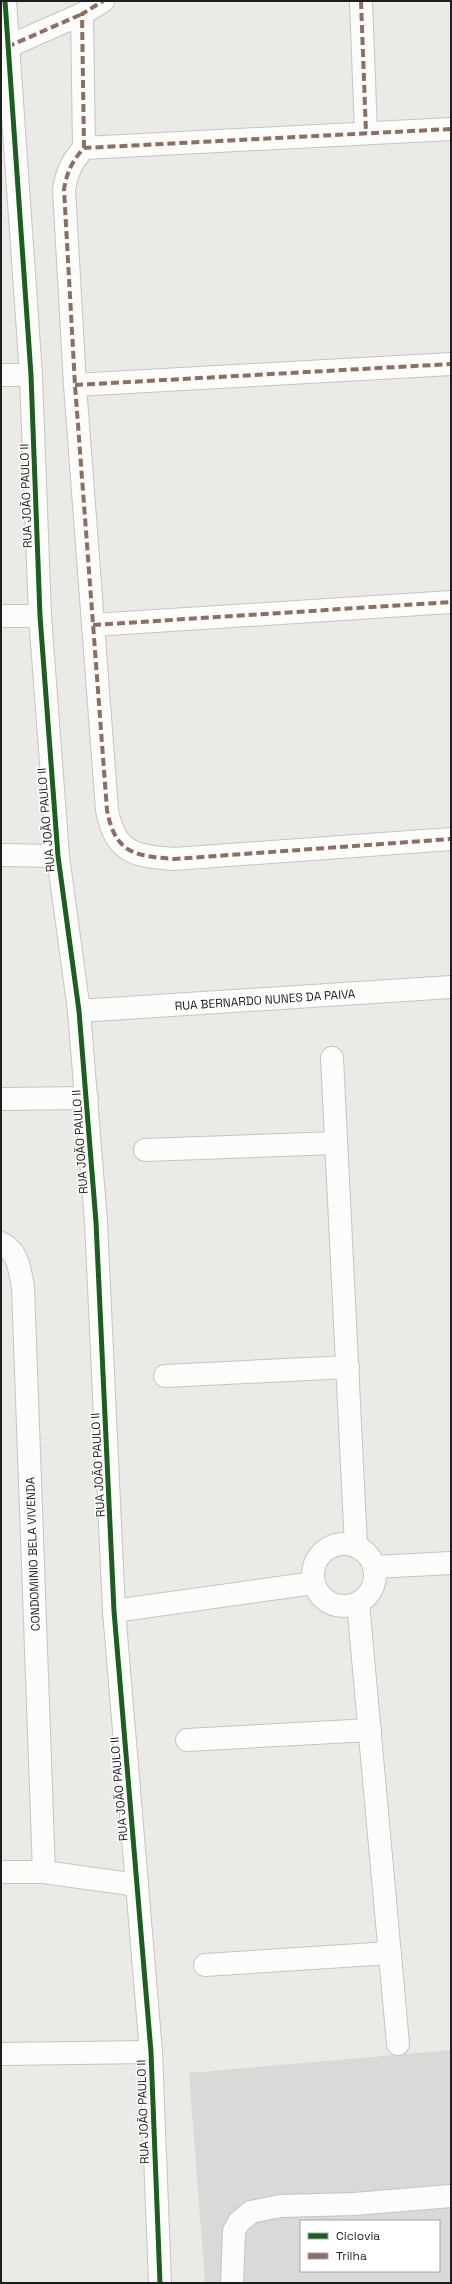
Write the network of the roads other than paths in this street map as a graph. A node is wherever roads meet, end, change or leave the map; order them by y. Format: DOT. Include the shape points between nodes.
graph roads {
  1 [pos="5,1"];
  2 [pos="103,1"];
  3 [pos="361,1"];
  4 [pos="82,14"];
  5 [pos="7,47"];
  6 [pos="451,129"];
  7 [pos="366,133"];
  8 [pos="84,148"];
  9 [pos="451,364"];
  10 [pos="31,374"];
  11 [pos="1,375"];
  12 [pos="75,385"];
  13 [pos="451,602"];
  14 [pos="1,616"];
  15 [pos="40,616"];
  16 [pos="93,625"];
  17 [pos="451,839"];
  18 [pos="1,855"];
  19 [pos="58,856"];
  20 [pos="451,987"];
  21 [pos="79,1011"];
  22 [pos="332,1058"];
  23 [pos="1,1098"];
  24 [pos="87,1098"];
  25 [pos="336,1143"];
  26 [pos="145,1150"];
  27 [pos="1,1243"];
  28 [pos="348,1367"];
  29 [pos="165,1376"];
  30 [pos="356,1546"];
  31 [pos="451,1562"];
  32 [pos="374,1567"];
  33 [pos="313,1583"];
  34 [pos="358,1603"];
  35 [pos="114,1611"];
  36 [pos="370,1730"];
  37 [pos="187,1740"];
  38 [pos="1,1872"];
  39 [pos="44,1872"];
  40 [pos="137,1885"];
  41 [pos="390,1953"];
  42 [pos="205,1965"];
  43 [pos="398,2044"];
  44 [pos="150,2052"];
  45 [pos="1,2054"];
  46 [pos="451,2196"];
  47 [pos="160,2283"];
  48 [pos="232,2283"];
  1 -- 5 [label="street, RUA JOÃO PAULO II"];
  2 -- 4 [label="street"];
  3 -- 7 [label="street"];
  4 -- 5 [label="street"];
  4 -- 8 [label="street"];
  5 -- 10 [label="street, RUA JOÃO PAULO II"];
  6 -- 7 [label="street"];
  7 -- 8 [label="street"];
  8 -- 12 [label="street" via="74,158 67,173 64,189"];
  9 -- 12 [label="street"];
  10 -- 11 [label="street"];
  10 -- 15 [label="street, RUA JOÃO PAULO II"];
  12 -- 16 [label="street"];
  13 -- 16 [label="street"];
  14 -- 15 [label="street"];
  15 -- 19 [label="street, RUA JOÃO PAULO II"];
  16 -- 17 [label="street" via="111,829 119,843 132,852 174,859"];
  18 -- 19 [label="street"];
  19 -- 21 [label="street, RUA JOÃO PAULO II"];
  20 -- 21 [label="street, RUA BERNARDO NUNES DA PAIVA"];
  21 -- 24 [label="street, RUA JOÃO PAULO II"];
  22 -- 25 [label="street"];
  23 -- 24 [label="street"];
  24 -- 35 [label="street, RUA JOÃO PAULO II" via="96,1222"];
  25 -- 26 [label="street"];
  25 -- 28 [label="street"];
  27 -- 39 [label="street, CONDOMINIO BELA VIVENDA" via="16,1256 23,1286"];
  28 -- 29 [label="street"];
  28 -- 30 [label="street"];
  30 -- 32 [label="street" via="368,1554"];
  30 -- 33 [label="street" via="342,1543 329,1547 318,1556 312,1569"];
  31 -- 32 [label="street"];
  32 -- 34 [label="street" via="375,1580 369,1594"];
  33 -- 34 [label="street" via="320,1596 331,1604 345,1606"];
  33 -- 35 [label="street"];
  34 -- 36 [label="street"];
  35 -- 40 [label="street, RUA JOÃO PAULO II"];
  36 -- 37 [label="street"];
  36 -- 41 [label="street"];
  38 -- 39 [label="street"];
  39 -- 40 [label="street"];
  40 -- 44 [label="street, RUA JOÃO PAULO II"];
  41 -- 42 [label="street"];
  41 -- 43 [label="street"];
  44 -- 45 [label="street"];
  44 -- 47 [label="street, RUA JOÃO PAULO II"];
  46 -- 48 [label="street" via="354,2204 280,2206 251,2212 239,2222 234,2231"];
}
